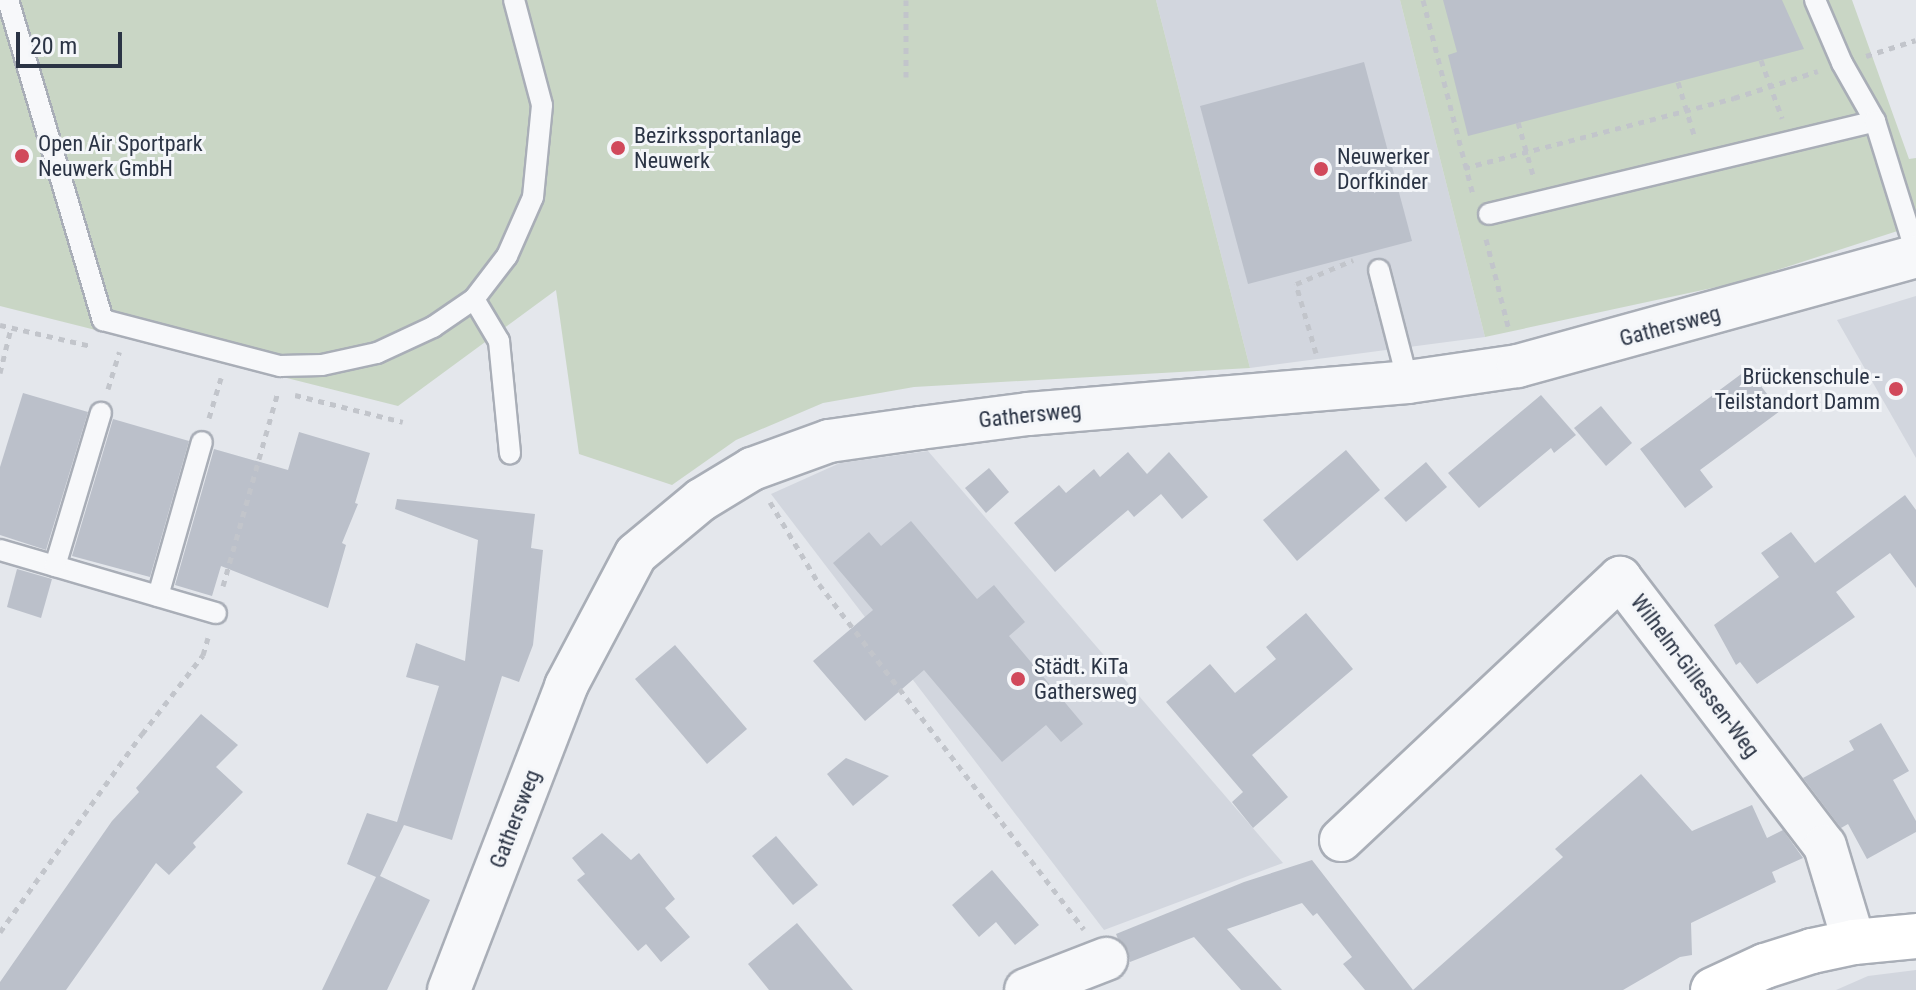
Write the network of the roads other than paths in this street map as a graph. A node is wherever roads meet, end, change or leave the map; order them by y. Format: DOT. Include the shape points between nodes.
graph roads {
  1 [pos="8,0"];
  2 [pos="514,0"];
  3 [pos="1815,0"];
  4 [pos="1875,121"];
  5 [pos="1483,216"];
  6 [pos="1916,254"];
  7 [pos="1379,270"];
  8 [pos="474,299"];
  9 [pos="1408,382"];
  10 [pos="101,413"];
  11 [pos="202,442"];
  12 [pos="510,453"];
  13 [pos="0,550"];
  14 [pos="55,566"];
  15 [pos="158,596"];
  16 [pos="216,613"];
  17 [pos="1341,840"];
  18 [pos="1916,936"];
  19 [pos="1854,942"];
  20 [pos="1106,959"];
  21 [pos="449,990"];
  22 [pos="1028,990"];
  23 [pos="1713,990"];
  1 -- 8 [label="lane" via="103,320 280,366 322,365 377,353 433,327"];
  2 -- 8 [label="lane" via="542,105 538,161 533,197 507,256"];
  3 -- 4 [label="lane"];
  4 -- 5 [label="lane"];
  4 -- 6 [label="lane"];
  6 -- 9 [label="street, Gathersweg" via="1518,366"];
  7 -- 9 [label="lane"];
  8 -- 12 [label="lane" via="499,341"];
  9 -- 21 [label="street, Gathersweg" via="1028,414 829,441 752,469 701,500 636,554 566,686"];
  10 -- 14 [label="lane"];
  11 -- 15 [label="lane"];
  13 -- 14 [label="lane"];
  14 -- 15 [label="lane"];
  15 -- 16 [label="lane"];
  17 -- 19 [label="street, Wilhelm-Gillessen-Weg" via="1620,578 1825,846"];
  18 -- 19 [label="street"];
  19 -- 23 [label="street" via="1765,966"];
  20 -- 22 [label="street"];
}
